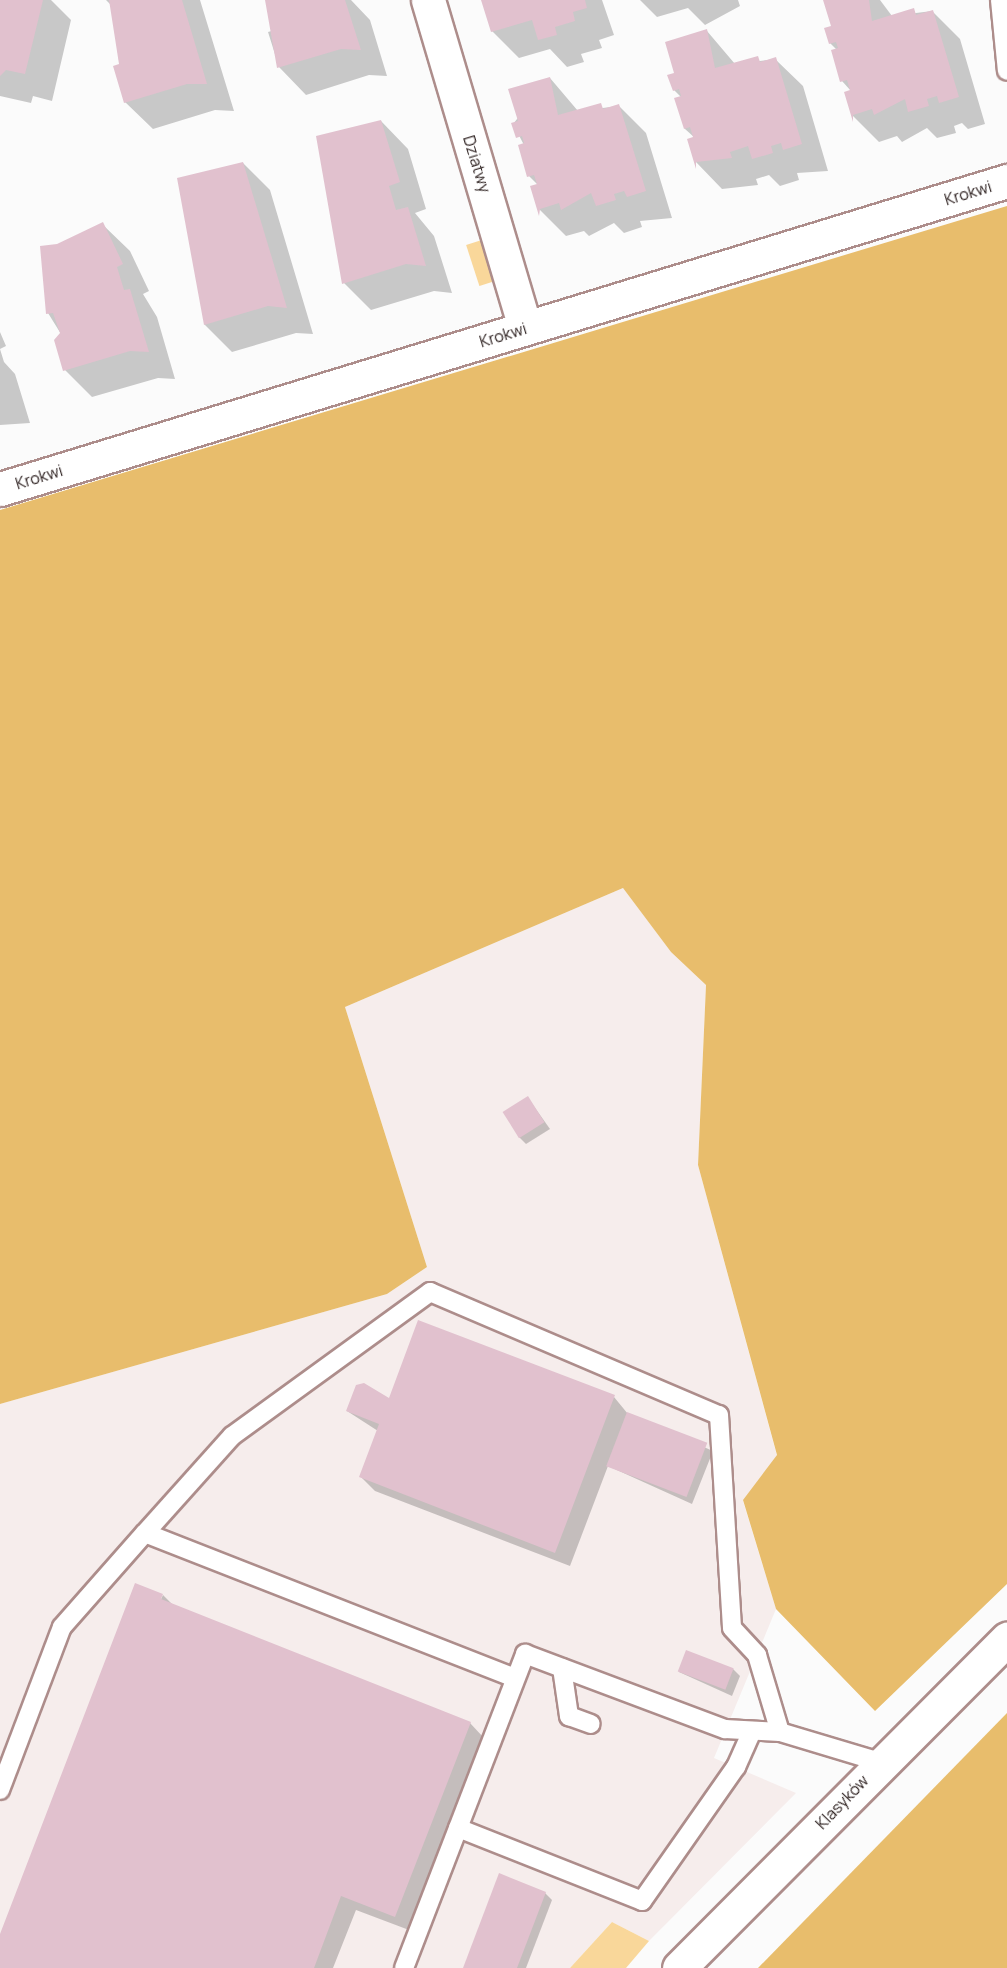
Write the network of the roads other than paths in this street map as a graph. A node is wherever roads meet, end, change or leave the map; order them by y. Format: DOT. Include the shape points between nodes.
graph roads {
  1 [pos="428,0"];
  2 [pos="1000,0"];
  3 [pos="1007,71"];
  4 [pos="1007,181"];
  5 [pos="525,328"];
  6 [pos="0,489"];
  7 [pos="145,1533"];
  8 [pos="1007,1639"];
  9 [pos="562,1668"];
  10 [pos="515,1678"];
  11 [pos="591,1724"];
  12 [pos="752,1731"];
  13 [pos="780,1732"];
  14 [pos="880,1762"];
  15 [pos="0,1790"];
  16 [pos="458,1828"];
  17 [pos="404,1968"];
  18 [pos="679,1968"];
  1 -- 5 [label="street, Dziatwy"];
  2 -- 3 [label="lane"];
  4 -- 5 [label="street, Krokwi"];
  5 -- 6 [label="street, Krokwi"];
  7 -- 10 [label="lane"];
  7 -- 13 [label="lane" via="232,1436 430,1292 719,1415 732,1628 757,1655"];
  7 -- 15 [label="lane" via="62,1627"];
  8 -- 14 [label="street, Klasyków"];
  9 -- 10 [label="lane" via="525,1654"];
  9 -- 11 [label="lane" via="569,1716"];
  9 -- 12 [label="lane" via="725,1729"];
  10 -- 16 [label="lane"];
  12 -- 13 [label="lane"];
  12 -- 16 [label="lane" via="736,1767 642,1901"];
  13 -- 14 [label="lane"];
  14 -- 18 [label="street, Klasyków"];
  16 -- 17 [label="lane"];
}
